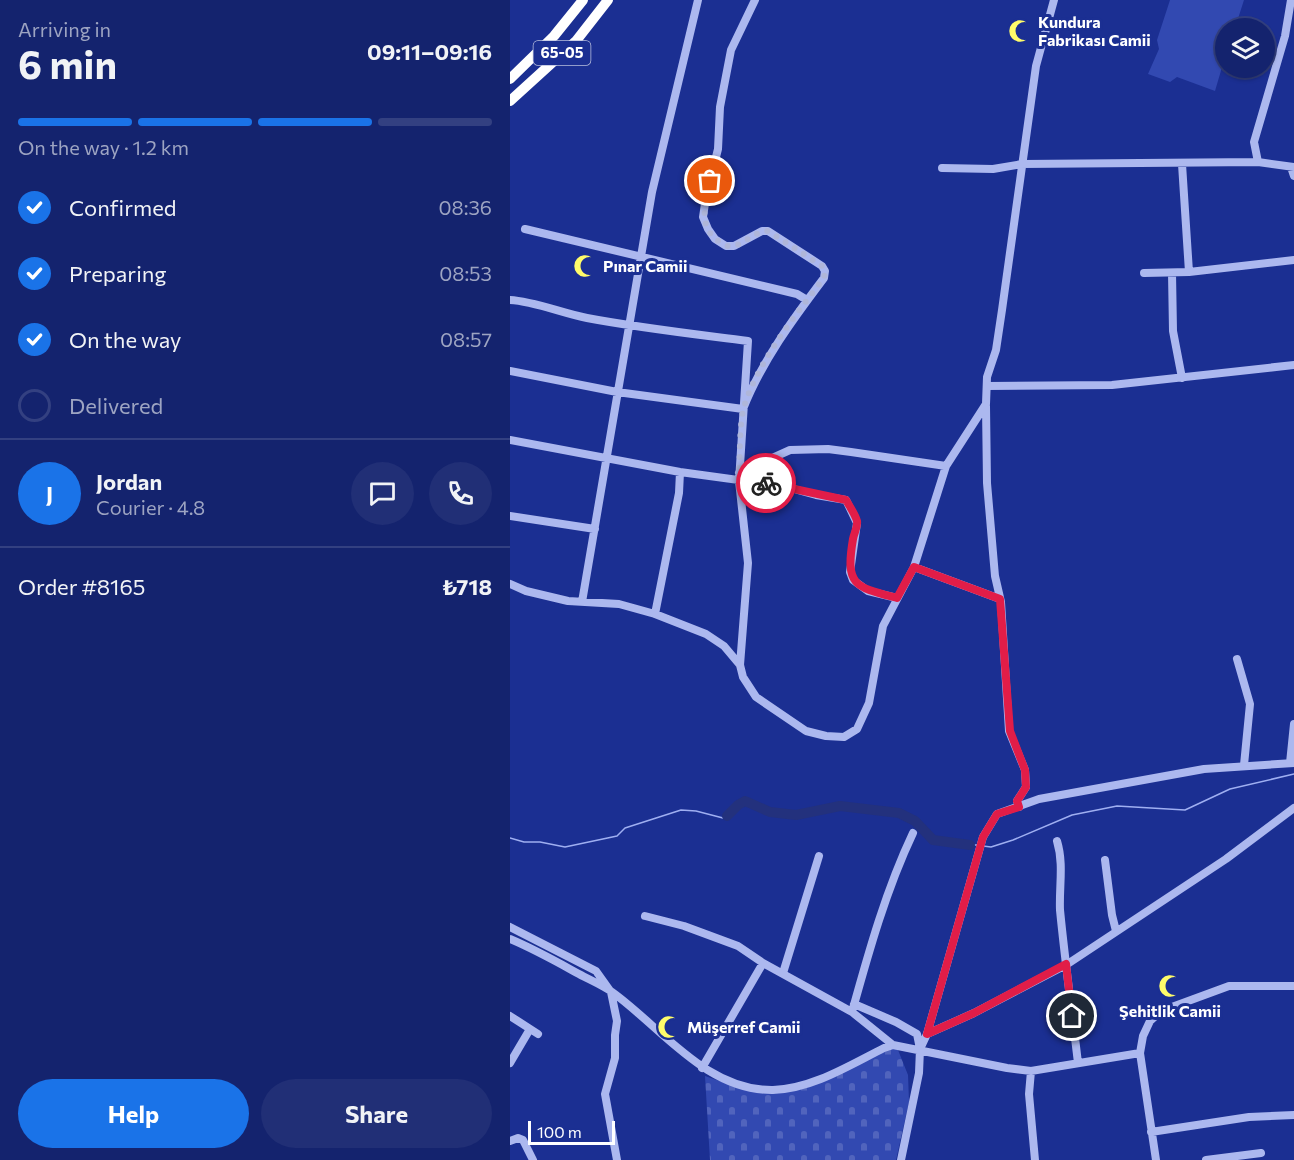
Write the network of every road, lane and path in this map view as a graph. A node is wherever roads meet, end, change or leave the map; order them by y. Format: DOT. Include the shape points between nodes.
graph roads {
  1 [pos="583,0"];
  2 [pos="608,0"];
  3 [pos="698,0"];
  4 [pos="755,0"];
  5 [pos="1054,0"];
  6 [pos="1291,0"];
  7 [pos="510,80"];
  8 [pos="510,101"];
  9 [pos="1258,162"];
  10 [pos="1022,164"];
  11 [pos="1182,164"];
  12 [pos="1293,167"];
  13 [pos="942,168"];
  14 [pos="1294,176"];
  15 [pos="525,229"];
  16 [pos="640,256"];
  17 [pos="1294,260"];
  18 [pos="1189,272"];
  19 [pos="1144,273"];
  20 [pos="1172,273"];
  21 [pos="510,300"];
  22 [pos="807,300"];
  23 [pos="628,326"];
  24 [pos="1294,365"];
  25 [pos="510,370"];
  26 [pos="1182,378"];
  27 [pos="987,386"];
  28 [pos="617,392"];
  29 [pos="986,404"];
  30 [pos="743,409"];
  31 [pos="510,440"];
  32 [pos="606,459"];
  33 [pos="946,466"];
  34 [pos="680,472"];
  35 [pos="739,477"];
  36 [pos="510,516"];
  37 [pos="595,529"];
  38 [pos="914,567"];
  39 [pos="510,584"];
  40 [pos="897,598"];
  41 [pos="1000,599"];
  42 [pos="582,602"];
  43 [pos="655,614"];
  44 [pos="1237,659"];
  45 [pos="740,665"];
  46 [pos="1294,724"];
  47 [pos="1292,763"];
  48 [pos="1244,765"];
  49 [pos="1019,807"];
  50 [pos="1294,808"];
  51 [pos="913,833"];
  52 [pos="1057,840"];
  53 [pos="819,856"];
  54 [pos="1105,860"];
  55 [pos="645,916"];
  56 [pos="510,927"];
  57 [pos="1116,931"];
  58 [pos="510,939"];
  59 [pos="763,963"];
  60 [pos="1066,964"];
  61 [pos="783,974"];
  62 [pos="1294,986"];
  63 [pos="611,992"];
  64 [pos="853,1008"];
  65 [pos="510,1016"];
  66 [pos="927,1034"];
  67 [pos="893,1045"];
  68 [pos="920,1049"];
  69 [pos="1140,1053"];
  70 [pos="1078,1063"];
  71 [pos="510,1064"];
  72 [pos="702,1068"];
  73 [pos="1031,1071"];
  74 [pos="1294,1115"];
  75 [pos="1152,1132"];
  76 [pos="510,1141"];
  77 [pos="1261,1153"];
  78 [pos="530,1159"];
  79 [pos="616,1160"];
  80 [pos="901,1160"];
  81 [pos="1035,1160"];
  82 [pos="1156,1160"];
  83 [pos="1206,1160"];
  1 -- 7 [label="highway, 65-05"];
  2 -- 8 [label="highway, 65-05" via="576,41"];
  3 -- 16 [label="street"];
  4 -- 22 [label="street" via="731,50 720,107 718,149 703,217 715,239 726,246 768,231 822,266 824,278"];
  5 -- 10 [label="street" via="1036,66"];
  6 -- 9 [label="street" via="1285,36 1254,142"];
  9 -- 11 [label="street"];
  9 -- 12 [label="street"];
  10 -- 11 [label="street"];
  10 -- 13 [label="street" via="993,169"];
  10 -- 27 [label="street" via="996,350"];
  11 -- 18 [label="street"];
  12 -- 14 [label="street"];
  15 -- 16 [label="street"];
  16 -- 22 [label="street" via="797,294"];
  16 -- 23 [label="street"];
  17 -- 18 [label="street"];
  18 -- 20 [label="street"];
  19 -- 20 [label="street"];
  20 -- 26 [label="street" via="1173,331"];
  21 -- 23 [label="street"];
  22 -- 30 [label="street" via="768,358"];
  23 -- 28 [label="street"];
  23 -- 30 [label="street" via="748,341"];
  24 -- 26 [label="street"];
  25 -- 28 [label="street"];
  26 -- 27 [label="street" via="1112,385"];
  27 -- 29 [label="street"];
  28 -- 30 [label="street"];
  28 -- 32 [label="street"];
  29 -- 33 [label="street"];
  29 -- 41 [label="street" via="987,483"];
  30 -- 35 [label="street"];
  31 -- 32 [label="street"];
  32 -- 34 [label="street"];
  32 -- 37 [label="street"];
  33 -- 35 [label="street" via="828,449 790,450"];
  33 -- 38 [label="street"];
  34 -- 35 [label="street"];
  34 -- 43 [label="street"];
  35 -- 40 [label="street" via="846,500 857,523 850,572 854,580 868,591"];
  35 -- 45 [label="street" via="748,563"];
  36 -- 37 [label="street"];
  37 -- 42 [label="street"];
  38 -- 40 [label="street"];
  38 -- 41 [label="street"];
  39 -- 42 [label="street"];
  40 -- 45 [label="street" via="883,626 869,703 857,729 844,737 806,731 756,697 742,677"];
  41 -- 49 [label="street" via="1010,731 1025,770 1026,787 1017,801"];
  42 -- 43 [label="street" via="619,604"];
  43 -- 45 [label="street" via="706,634 724,646"];
  44 -- 48 [label="street" via="1250,704"];
  46 -- 47 [label="street"];
  47 -- 48 [label="street"];
  48 -- 49 [label="street" via="1050,797"];
  49 -- 66 [label="street" via="997,814 983,837"];
  50 -- 57 [label="street" via="1226,859"];
  51 -- 64 [label="street" via="880,916"];
  52 -- 60 [label="street"];
  53 -- 61 [label="street"];
  54 -- 57 [label="street"];
  55 -- 59 [label="street" via="738,946"];
  56 -- 63 [label="street" via="596,971"];
  57 -- 60 [label="street"];
  58 -- 63 [label="street"];
  59 -- 61 [label="street"];
  59 -- 72 [label="street"];
  60 -- 66 [label="street"];
  60 -- 70 [label="street"];
  61 -- 64 [label="street"];
  62 -- 69 [label="street" via="1229,986 1161,1011 1150,1021"];
  63 -- 72 [label="street"];
  63 -- 79 [label="street" via="617,1021 615,1058 605,1094"];
  64 -- 67 [label="street"];
  64 -- 68 [label="street" via="896,1022 917,1034"];
  65 -- 71 [label="street" via="534,1032"];
  66 -- 68 [label="street"];
  67 -- 68 [label="street"];
  67 -- 72 [label="street" via="822,1079 773,1090 736,1083"];
  68 -- 73 [label="street"];
  68 -- 80 [label="street" via="919,1073"];
  69 -- 70 [label="street"];
  69 -- 75 [label="street"];
  70 -- 73 [label="street"];
  73 -- 81 [label="street" via="1029,1094"];
  74 -- 75 [label="street" via="1250,1117"];
  75 -- 82 [label="street"];
  76 -- 78 [label="street" via="524,1140"];
  77 -- 83 [label="street"];
}
